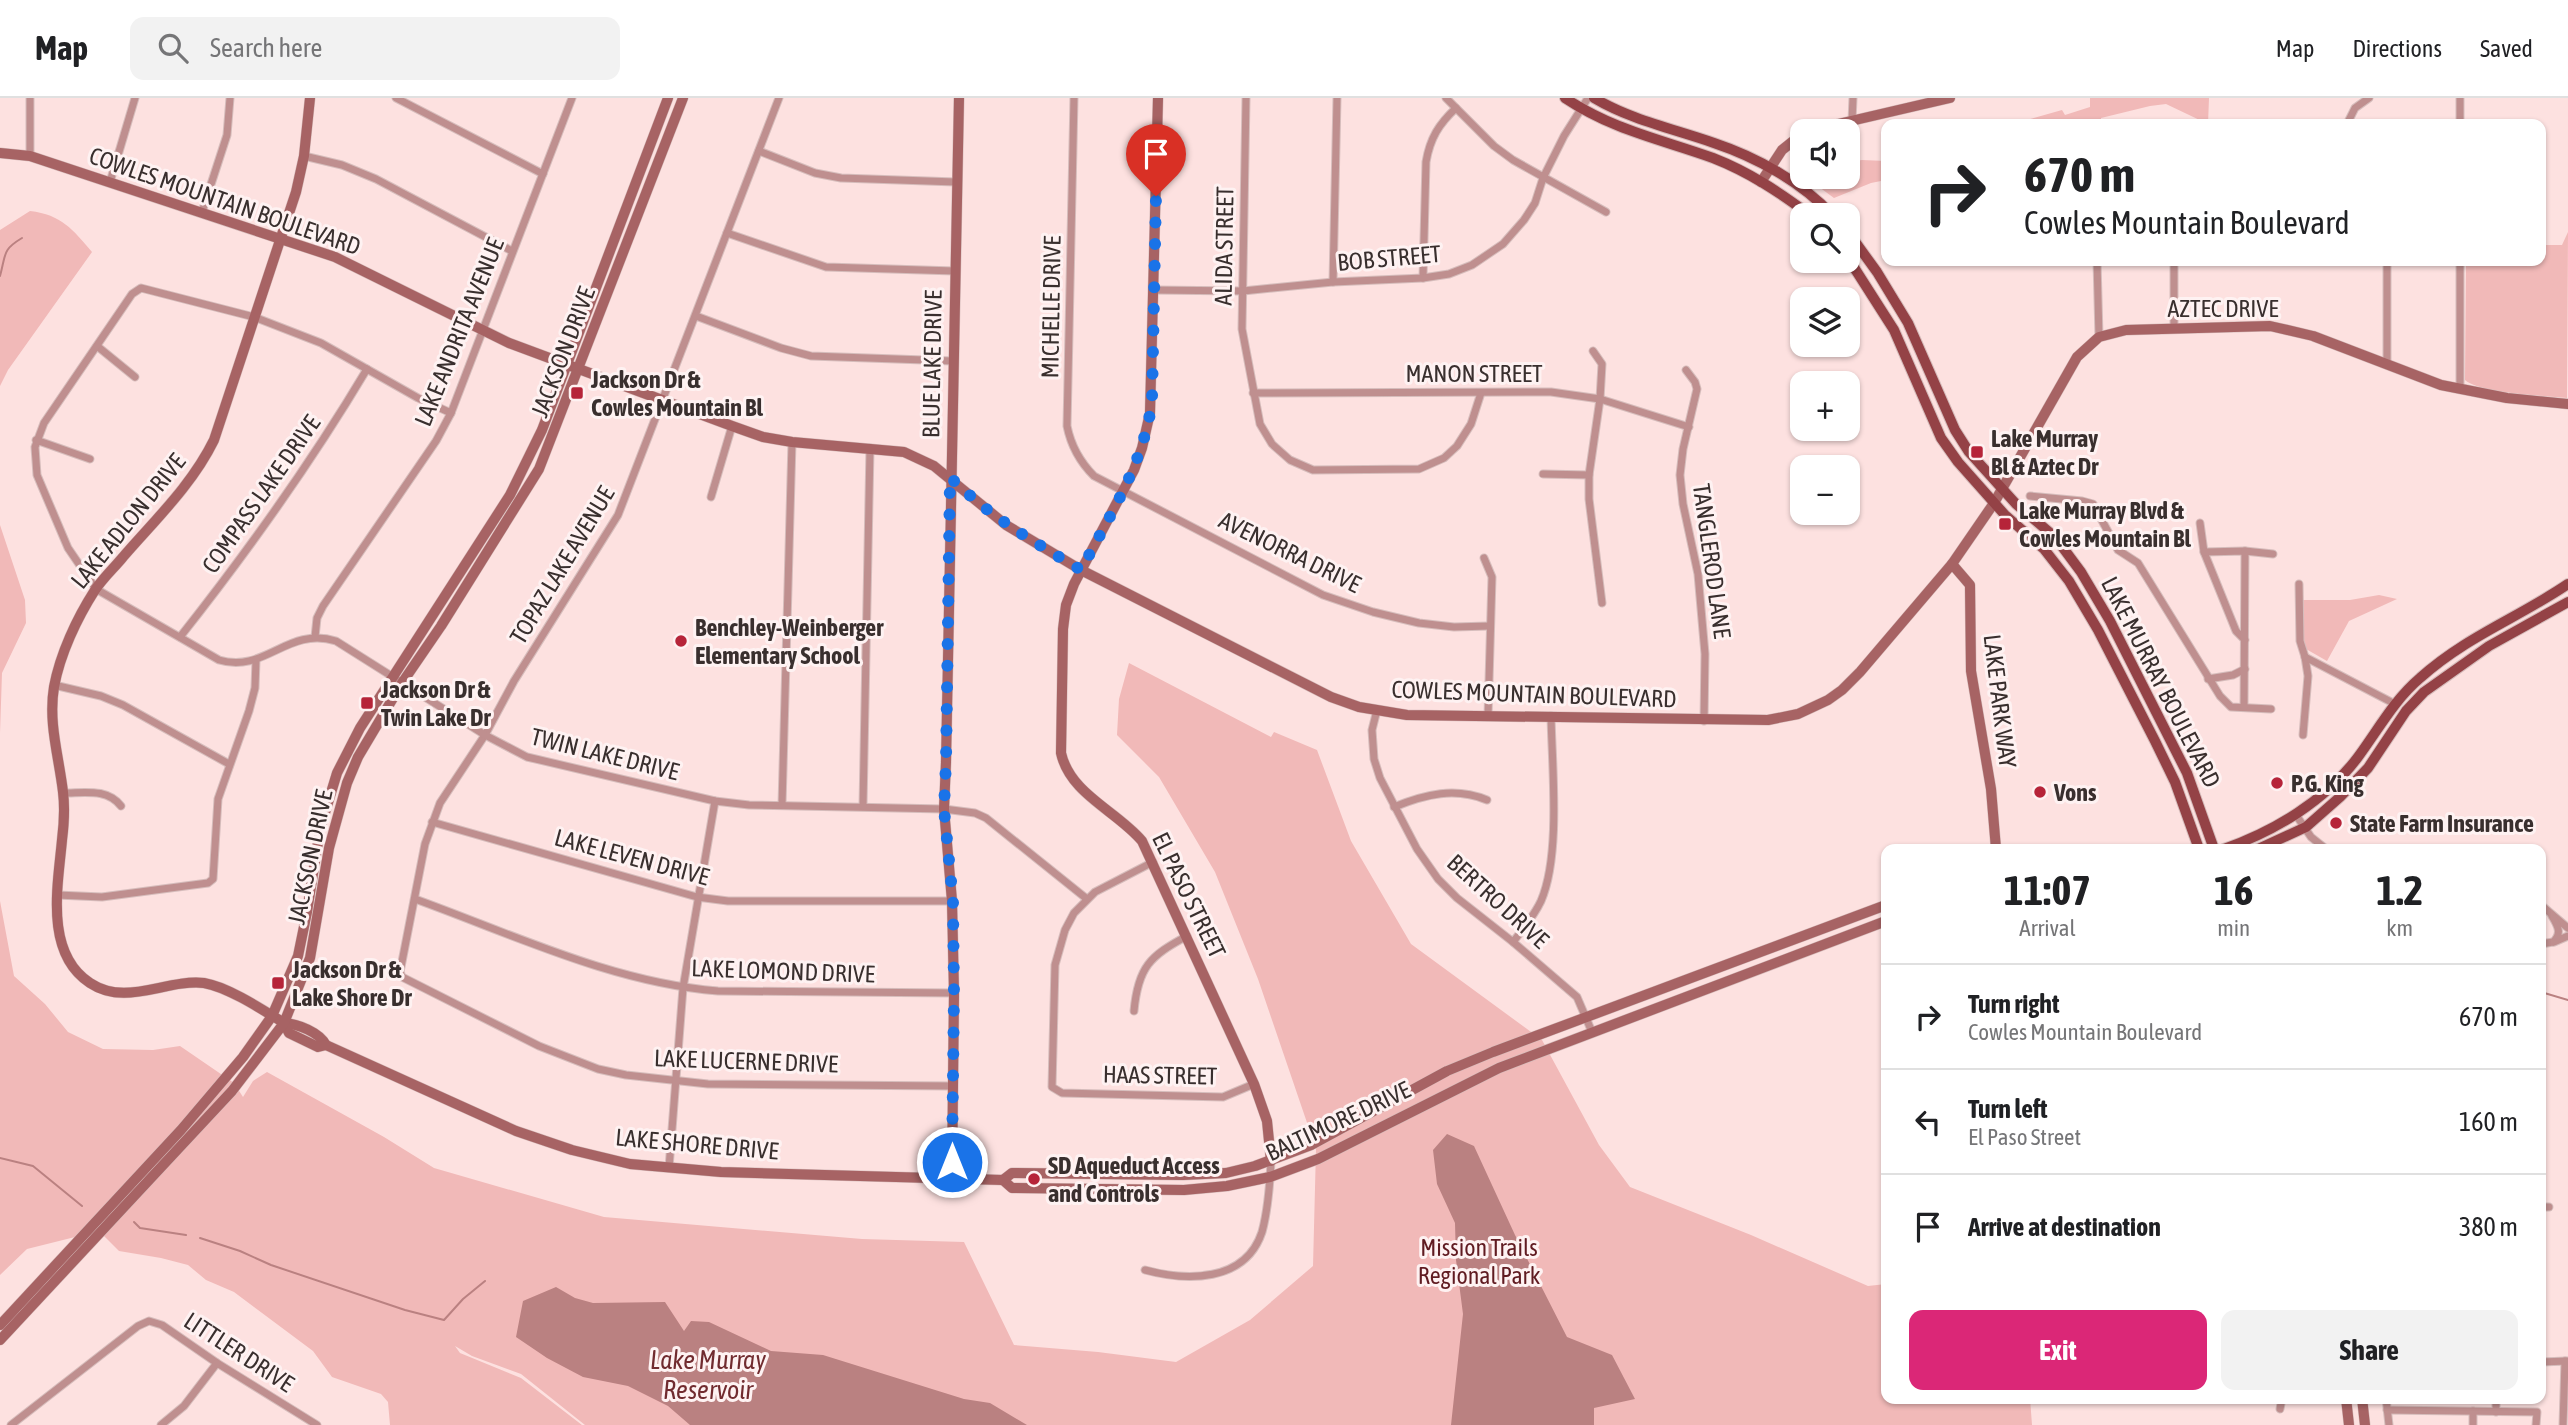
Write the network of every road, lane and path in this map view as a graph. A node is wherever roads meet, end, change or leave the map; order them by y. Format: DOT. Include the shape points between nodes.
graph roads {
  1 [pos="30,98"];
  2 [pos="135,98"];
  3 [pos="230,98"];
  4 [pos="310,98"];
  5 [pos="396,98"];
  6 [pos="572,98"];
  7 [pos="668,98"];
  8 [pos="683,98"];
  9 [pos="779,98"];
  10 [pos="959,98"];
  11 [pos="1074,98"];
  12 [pos="1158,98"];
  13 [pos="1246,98"];
  14 [pos="1336,98"];
  15 [pos="1446,98"];
  16 [pos="1565,98"];
  17 [pos="1588,98"];
  18 [pos="1594,98"];
  19 [pos="1853,98"];
  20 [pos="1947,98"];
  21 [pos="2369,98"];
  22 [pos="2459,98"];
  23 [pos="1456,108"];
  24 [pos="1581,108"];
  25 [pos="1852,119"];
  26 [pos="1860,119"];
  27 [pos="2350,119"];
  28 [pos="2460,119"];
  29 [pos="1790,143"];
  30 [pos="759,151"];
  31 [pos="0,153"];
  32 [pos="30,156"];
  33 [pos="304,156"];
  34 [pos="1770,169"];
  35 [pos="543,174"];
  36 [pos="1543,178"];
  37 [pos="110,182"];
  38 [pos="956,182"];
  39 [pos="1761,182"];
  40 [pos="1792,203"];
  41 [pos="1817,203"];
  42 [pos="202,212"];
  43 [pos="1606,212"];
  44 [pos="727,233"];
  45 [pos="281,237"];
  46 [pos="1860,248"];
  47 [pos="512,251"];
  48 [pos="2097,266"];
  49 [pos="2174,266"];
  50 [pos="2386,266"];
  51 [pos="2460,266"];
  52 [pos="955,271"];
  53 [pos="1858,273"];
  54 [pos="1423,278"];
  55 [pos="1333,282"];
  56 [pos="1154,290"];
  57 [pos="1243,291"];
  58 [pos="696,316"];
  59 [pos="254,317"];
  60 [pos="2174,328"];
  61 [pos="483,330"];
  62 [pos="2099,337"];
  63 [pos="97,346"];
  64 [pos="1593,351"];
  65 [pos="953,361"];
  66 [pos="2387,365"];
  67 [pos="567,366"];
  68 [pos="367,369"];
  69 [pos="579,370"];
  70 [pos="1686,370"];
  71 [pos="135,377"];
  72 [pos="2460,388"];
  73 [pos="1253,393"];
  74 [pos="1481,393"];
  75 [pos="1600,399"];
  76 [pos="664,400"];
  77 [pos="2568,404"];
  78 [pos="451,413"];
  79 [pos="732,426"];
  80 [pos="1689,427"];
  81 [pos="36,440"];
  82 [pos="792,442"];
  83 [pos="870,448"];
  84 [pos="90,459"];
  85 [pos="1543,474"];
  86 [pos="1589,475"];
  87 [pos="950,477"];
  88 [pos="1124,491"];
  89 [pos="1998,496"];
  90 [pos="2030,496"];
  91 [pos="711,497"];
  92 [pos="2200,523"];
  93 [pos="2245,551"];
  94 [pos="2204,552"];
  95 [pos="2273,554"];
  96 [pos="1484,558"];
  97 [pos="1952,564"];
  98 [pos="1081,570"];
  99 [pos="2081,572"];
  100 [pos="2069,581"];
  101 [pos="2299,584"];
  102 [pos="2568,584"];
  103 [pos="96,589"];
  104 [pos="2568,602"];
  105 [pos="1602,603"];
  106 [pos="1489,626"];
  107 [pos="180,637"];
  108 [pos="315,637"];
  109 [pos="2245,640"];
  110 [pos="2305,657"];
  111 [pos="256,660"];
  112 [pos="2245,669"];
  113 [pos="2208,679"];
  114 [pos="398,680"];
  115 [pos="54,685"];
  116 [pos="2395,704"];
  117 [pos="2244,708"];
  118 [pos="2271,709"];
  119 [pos="1377,710"];
  120 [pos="1488,716"];
  121 [pos="1552,716"];
  122 [pos="1704,721"];
  123 [pos="485,735"];
  124 [pos="2303,735"];
  125 [pos="229,764"];
  126 [pos="63,793"];
  127 [pos="1487,800"];
  128 [pos="715,801"];
  129 [pos="121,806"];
  130 [pos="782,806"];
  131 [pos="863,806"];
  132 [pos="1394,807"];
  133 [pos="944,809"];
  134 [pos="2296,815"];
  135 [pos="432,822"];
  136 [pos="2306,827"];
  137 [pos="1996,844"];
  138 [pos="2197,844"];
  139 [pos="2212,844"];
  140 [pos="2236,844"];
  141 [pos="2269,844"];
  142 [pos="2320,844"];
  143 [pos="1153,862"];
  144 [pos="57,895"];
  145 [pos="697,897"];
  146 [pos="415,899"];
  147 [pos="1087,899"];
  148 [pos="953,901"];
  149 [pos="1881,907"];
  150 [pos="2546,910"];
  151 [pos="2552,916"];
  152 [pos="1881,922"];
  153 [pos="2568,928"];
  154 [pos="1187,936"];
  155 [pos="2568,936"];
  156 [pos="1513,942"];
  157 [pos="2553,942"];
  158 [pos="2546,943"];
  159 [pos="400,967"];
  160 [pos="683,988"];
  161 [pos="954,993"];
  162 [pos="1135,1011"];
  163 [pos="272,1016"];
  164 [pos="1586,1018"];
  165 [pos="284,1023"];
  166 [pos="1592,1032"];
  167 [pos="675,1080"];
  168 [pos="1254,1084"];
  169 [pos="952,1086"];
  170 [pos="1271,1161"];
  171 [pos="669,1168"];
  172 [pos="952,1177"];
  173 [pos="1270,1177"];
  174 [pos="1003,1180"];
  175 [pos="1144,1270"];
  176 [pos="0,1325"];
  177 [pos="0,1340"];
  178 [pos="2566,1361"];
  179 [pos="2546,1362"];
  180 [pos="217,1363"];
  181 [pos="2281,1404"];
  182 [pos="2347,1404"];
  183 [pos="2363,1404"];
  184 [pos="2386,1404"];
  185 [pos="2496,1404"];
  186 [pos="2280,1409"];
  187 [pos="2387,1410"];
  188 [pos="2473,1411"];
  189 [pos="2496,1412"];
  190 [pos="16,1423"];
  191 [pos="161,1425"];
  192 [pos="317,1425"];
  193 [pos="2349,1425"];
  194 [pos="2365,1425"];
  195 [pos="2389,1425"];
  196 [pos="2473,1425"];
  197 [pos="2536,1425"];
  198 [pos="2563,1425"];
  1 -- 32 [label="street"];
  2 -- 37 [label="street"];
  3 -- 42 [label="street" via="227,135"];
  4 -- 33 [label="street, LAKE ADLON DRIVE"];
  5 -- 35 [label="street"];
  6 -- 35 [label="street, LAKE ANDRITA AVENUE"];
  7 -- 67 [label="street, JACKSON DRIVE"];
  8 -- 69 [label="street, JACKSON DRIVE"];
  9 -- 30 [label="street, TOPAZ LAKE AVENUE"];
  10 -- 38 [label="street, BLUE LAKE DRIVE"];
  11 -- 88 [label="street, MICHELLE DRIVE" via="1067,426 1084,466"];
  12 -- 56 [label="street, EL PASO STREET"];
  13 -- 57 [label="street, ALIDA STREET"];
  14 -- 55 [label="street"];
  15 -- 23 [label="street"];
  16 -- 24 [label="main road"];
  17 -- 24 [label="street, BOB STREET"];
  18 -- 34 [label="main road"];
  19 -- 25 [label="street"];
  20 -- 26 [label="street"];
  21 -- 27 [label="street"];
  22 -- 28 [label="street"];
  23 -- 36 [label="street" via="1494,146"];
  23 -- 54 [label="street" via="1429,145"];
  24 -- 36 [label="street, BOB STREET"];
  24 -- 39 [label="main road" via="1633,133 1713,158"];
  29 -- 34 [label="street"];
  30 -- 38 [label="street" via="841,178"];
  30 -- 44 [label="street, TOPAZ LAKE AVENUE"];
  31 -- 32 [label="street, COWLES MOUNTAIN BOULEVARD"];
  32 -- 37 [label="street, COWLES MOUNTAIN BOULEVARD"];
  33 -- 45 [label="street, LAKE ADLON DRIVE"];
  33 -- 47 [label="street" via="376,179"];
  34 -- 39 [label="street"];
  34 -- 41 [label="main road"];
  35 -- 47 [label="street, LAKE ANDRITA AVENUE"];
  36 -- 43 [label="street"];
  36 -- 54 [label="street, BOB STREET" via="1530,212 1503,244 1461,270"];
  37 -- 42 [label="street, COWLES MOUNTAIN BOULEVARD"];
  38 -- 52 [label="street, BLUE LAKE DRIVE"];
  39 -- 40 [label="main road"];
  42 -- 45 [label="street, COWLES MOUNTAIN BOULEVARD"];
  44 -- 52 [label="street" via="826,267"];
  44 -- 58 [label="street, TOPAZ LAKE AVENUE"];
  45 -- 59 [label="street, LAKE ADLON DRIVE"];
  45 -- 61 [label="street, COWLES MOUNTAIN BOULEVARD" via="335,257"];
  46 -- 89 [label="main road, LAKE MURRAY BOULEVARD" via="1908,323 1955,430"];
  47 -- 61 [label="street, LAKE ANDRITA AVENUE"];
  48 -- 62 [label="street"];
  49 -- 60 [label="street"];
  50 -- 66 [label="street"];
  51 -- 72 [label="street"];
  52 -- 65 [label="street, BLUE LAKE DRIVE"];
  53 -- 89 [label="main road, LAKE MURRAY BOULEVARD" via="1894,330 1941,438 1958,462"];
  54 -- 55 [label="street, BOB STREET"];
  55 -- 57 [label="street, BOB STREET"];
  56 -- 57 [label="street, BOB STREET"];
  56 -- 88 [label="street, EL PASO STREET" via="1150,413 1139,459"];
  57 -- 73 [label="street, ALIDA STREET" via="1242,329"];
  58 -- 65 [label="street" via="811,356"];
  58 -- 76 [label="street, TOPAZ LAKE AVENUE"];
  59 -- 63 [label="street" via="141,288 132,294"];
  59 -- 68 [label="street" via="321,343"];
  59 -- 103 [label="street, LAKE ADLON DRIVE" via="206,457"];
  60 -- 62 [label="street, AZTEC DRIVE" via="2126,330"];
  60 -- 66 [label="street, AZTEC DRIVE" via="2270,326 2295,330"];
  61 -- 67 [label="street, COWLES MOUNTAIN BOULEVARD"];
  61 -- 78 [label="street, LAKE ANDRITA AVENUE"];
  62 -- 89 [label="street" via="2077,357"];
  63 -- 71 [label="street"];
  63 -- 81 [label="street"];
  64 -- 75 [label="street" via="1602,364"];
  65 -- 87 [label="street, BLUE LAKE DRIVE"];
  66 -- 72 [label="street, AZTEC DRIVE"];
  67 -- 69 [label="street, COWLES MOUNTAIN BOULEVARD"];
  67 -- 114 [label="street, JACKSON DRIVE" via="516,484"];
  68 -- 78 [label="street"];
  68 -- 107 [label="street, COMPASS LAKE DRIVE" via="240,562"];
  69 -- 76 [label="street, COWLES MOUNTAIN BOULEVARD"];
  69 -- 114 [label="street, JACKSON DRIVE" via="540,469 522,500 441,626"];
  70 -- 80 [label="street, TANGLEROD LANE" via="1697,390"];
  72 -- 77 [label="street, AZTEC DRIVE"];
  73 -- 74 [label="street, MANON STREET"];
  73 -- 74 [label="street, ALIDA STREET" via="1260,424 1277,450 1305,467 1334,471 1410,470 1436,463 1462,439"];
  74 -- 75 [label="street, MANON STREET" via="1551,392"];
  75 -- 80 [label="street, MANON STREET"];
  75 -- 86 [label="street"];
  76 -- 79 [label="street, COWLES MOUNTAIN BOULEVARD"];
  76 -- 123 [label="street, TOPAZ LAKE AVENUE" via="613,526"];
  78 -- 108 [label="street, LAKE ANDRITA AVENUE" via="323,606"];
  79 -- 82 [label="street, COWLES MOUNTAIN BOULEVARD"];
  79 -- 91 [label="street"];
  80 -- 122 [label="street, TANGLEROD LANE" via="1680,475 1698,574 1705,654"];
  81 -- 84 [label="street"];
  81 -- 103 [label="street" via="34,463 39,482 68,548"];
  82 -- 83 [label="street, COWLES MOUNTAIN BOULEVARD"];
  82 -- 130 [label="street"];
  83 -- 87 [label="street, COWLES MOUNTAIN BOULEVARD" via="904,452"];
  83 -- 131 [label="street"];
  85 -- 86 [label="street"];
  86 -- 105 [label="street"];
  87 -- 98 [label="street, COWLES MOUNTAIN BOULEVARD" via="1004,524"];
  87 -- 133 [label="street, BLUE LAKE DRIVE"];
  88 -- 98 [label="street, EL PASO STREET"];
  88 -- 106 [label="street, AVENORRA DRIVE" via="1323,595 1419,623"];
  89 -- 97 [label="street, COWLES MOUNTAIN BOULEVARD"];
  89 -- 99 [label="main road, LAKE MURRAY BOULEVARD" via="2016,504 2055,537"];
  89 -- 100 [label="main road, LAKE MURRAY BOULEVARD"];
  90 -- 113 [label="street" via="2093,504 2118,550 2138,563"];
  92 -- 94 [label="street"];
  93 -- 94 [label="street"];
  93 -- 95 [label="street"];
  93 -- 109 [label="street"];
  94 -- 109 [label="street" via="2236,631"];
  96 -- 106 [label="street" via="1492,578"];
  97 -- 122 [label="street, COWLES MOUNTAIN BOULEVARD" via="1860,673 1828,700 1798,714 1768,720"];
  97 -- 137 [label="street, LAKE PARK WAY" via="1970,585 1971,671"];
  98 -- 119 [label="street, COWLES MOUNTAIN BOULEVARD" via="1331,698"];
  98 -- 143 [label="street, EL PASO STREET" via="1066,605 1063,629 1062,759 1069,776 1130,827"];
  99 -- 100 [label="street"];
  99 -- 139 [label="main road, LAKE MURRAY BOULEVARD" via="2182,763"];
  100 -- 138 [label="main road, LAKE MURRAY BOULEVARD" via="2175,782"];
  101 -- 110 [label="street" via="2300,641"];
  102 -- 116 [label="main road" via="2474,637 2434,665"];
  103 -- 107 [label="street"];
  103 -- 115 [label="street, LAKE ADLON DRIVE" via="65,650"];
  104 -- 136 [label="main road" via="2489,646 2424,692 2368,768"];
  106 -- 120 [label="street"];
  107 -- 111 [label="street" via="219,660"];
  108 -- 111 [label="street" via="295,641"];
  108 -- 114 [label="street, TWIN LAKE DRIVE" via="336,641"];
  109 -- 112 [label="street"];
  110 -- 116 [label="street"];
  110 -- 124 [label="street"];
  111 -- 125 [label="street" via="255,688"];
  112 -- 113 [label="street"];
  112 -- 117 [label="street"];
  113 -- 117 [label="street" via="2231,707"];
  114 -- 123 [label="street, TWIN LAKE DRIVE"];
  114 -- 163 [label="street, JACKSON DRIVE" via="347,752 327,799 298,956"];
  114 -- 165 [label="street, JACKSON DRIVE" via="358,757 339,806 310,958"];
  115 -- 125 [label="street" via="123,705"];
  115 -- 126 [label="street, LAKE ADLON DRIVE" via="52,727"];
  116 -- 134 [label="main road" via="2356,760"];
  117 -- 118 [label="street"];
  119 -- 120 [label="street, COWLES MOUNTAIN BOULEVARD"];
  119 -- 132 [label="street, BERTRO DRIVE" via="1372,730 1374,759"];
  120 -- 121 [label="street, COWLES MOUNTAIN BOULEVARD"];
  121 -- 122 [label="street, COWLES MOUNTAIN BOULEVARD"];
  121 -- 156 [label="street" via="1549,874 1541,900"];
  123 -- 128 [label="street, TWIN LAKE DRIVE" via="527,757"];
  123 -- 135 [label="street, TOPAZ LAKE AVENUE"];
  125 -- 144 [label="street" via="218,799 215,871 208,883 102,897"];
  126 -- 129 [label="street" via="106,793"];
  126 -- 144 [label="street, LAKE ADLON DRIVE"];
  127 -- 132 [label="street" via="1469,793 1441,792"];
  128 -- 130 [label="street, TWIN LAKE DRIVE"];
  128 -- 145 [label="street"];
  130 -- 131 [label="street, TWIN LAKE DRIVE"];
  131 -- 133 [label="street, TWIN LAKE DRIVE"];
  132 -- 156 [label="street, BERTRO DRIVE" via="1438,879"];
  133 -- 147 [label="street, TWIN LAKE DRIVE" via="986,818"];
  133 -- 148 [label="street, BLUE LAKE DRIVE"];
  134 -- 136 [label="street"];
  134 -- 140 [label="main road"];
  135 -- 145 [label="street, LAKE LEVEN DRIVE"];
  135 -- 146 [label="street, TOPAZ LAKE AVENUE"];
  136 -- 141 [label="main road"];
  136 -- 142 [label="street"];
  143 -- 147 [label="street"];
  143 -- 154 [label="street, EL PASO STREET"];
  144 -- 163 [label="street, LAKE SHORE DRIVE" via="64,951 90,983 129,994 207,984"];
  145 -- 148 [label="street, LAKE LEVEN DRIVE" via="728,901"];
  145 -- 160 [label="street"];
  146 -- 159 [label="street, TOPAZ LAKE AVENUE"];
  146 -- 160 [label="street, LAKE LOMOND DRIVE" via="620,974"];
  147 -- 168 [label="street, HAAS STREET" via="1074,913 1058,947 1052,1087 1062,1093 1223,1097"];
  148 -- 161 [label="street, BLUE LAKE DRIVE"];
  149 -- 164 [label="street, BALTIMORE DRIVE"];
  150 -- 151 [label="street"];
  151 -- 153 [label="street"];
  151 -- 157 [label="street" via="2559,931"];
  152 -- 166 [label="street, BALTIMORE DRIVE"];
  154 -- 162 [label="street" via="1162,950 1142,971"];
  154 -- 168 [label="street, EL PASO STREET"];
  155 -- 157 [label="street"];
  156 -- 164 [label="street, BERTRO DRIVE" via="1577,997"];
  157 -- 158 [label="street"];
  159 -- 167 [label="street, LAKE LUCERNE DRIVE" via="402,978 538,1046 598,1069"];
  160 -- 161 [label="street, LAKE LOMOND DRIVE"];
  160 -- 167 [label="street"];
  161 -- 169 [label="street, BLUE LAKE DRIVE"];
  163 -- 165 [label="street, LAKE SHORE DRIVE"];
  163 -- 176 [label="street, JACKSON DRIVE" via="181,1130"];
  164 -- 166 [label="street, BERTRO DRIVE"];
  164 -- 170 [label="street, BALTIMORE DRIVE" via="1447,1071 1322,1139"];
  165 -- 171 [label="street, LAKE SHORE DRIVE" via="293,1023 322,1038 326,1045 516,1131 572,1150"];
  165 -- 177 [label="street, JACKSON DRIVE" via="232,1091"];
  166 -- 173 [label="street, BALTIMORE DRIVE" via="1499,1068 1318,1159"];
  167 -- 169 [label="street, LAKE LUCERNE DRIVE"];
  167 -- 171 [label="street"];
  168 -- 170 [label="street, EL PASO STREET" via="1267,1121"];
  169 -- 172 [label="street, BLUE LAKE DRIVE"];
  170 -- 173 [label="street"];
  170 -- 174 [label="street, BALTIMORE DRIVE" via="1214,1173 1013,1173"];
  171 -- 172 [label="street, LAKE SHORE DRIVE"];
  172 -- 174 [label="street, LAKE SHORE DRIVE"];
  173 -- 174 [label="street, BALTIMORE DRIVE" via="1184,1190 1012,1188"];
  173 -- 175 [label="street" via="1261,1232 1238,1263 1213,1276 1171,1276"];
  178 -- 179 [label="street"];
  178 -- 198 [label="street"];
  180 -- 190 [label="street, LITTLER DRIVE" via="149,1321"];
  180 -- 191 [label="street" via="184,1406"];
  180 -- 192 [label="street, LITTLER DRIVE"];
  181 -- 186 [label="street"];
  182 -- 193 [label="street"];
  183 -- 194 [label="street"];
  184 -- 187 [label="street"];
  185 -- 189 [label="street"];
  187 -- 188 [label="street"];
  187 -- 195 [label="street"];
  188 -- 189 [label="street"];
  188 -- 196 [label="street"];
  189 -- 197 [label="street" via="2537,1412"];
}
